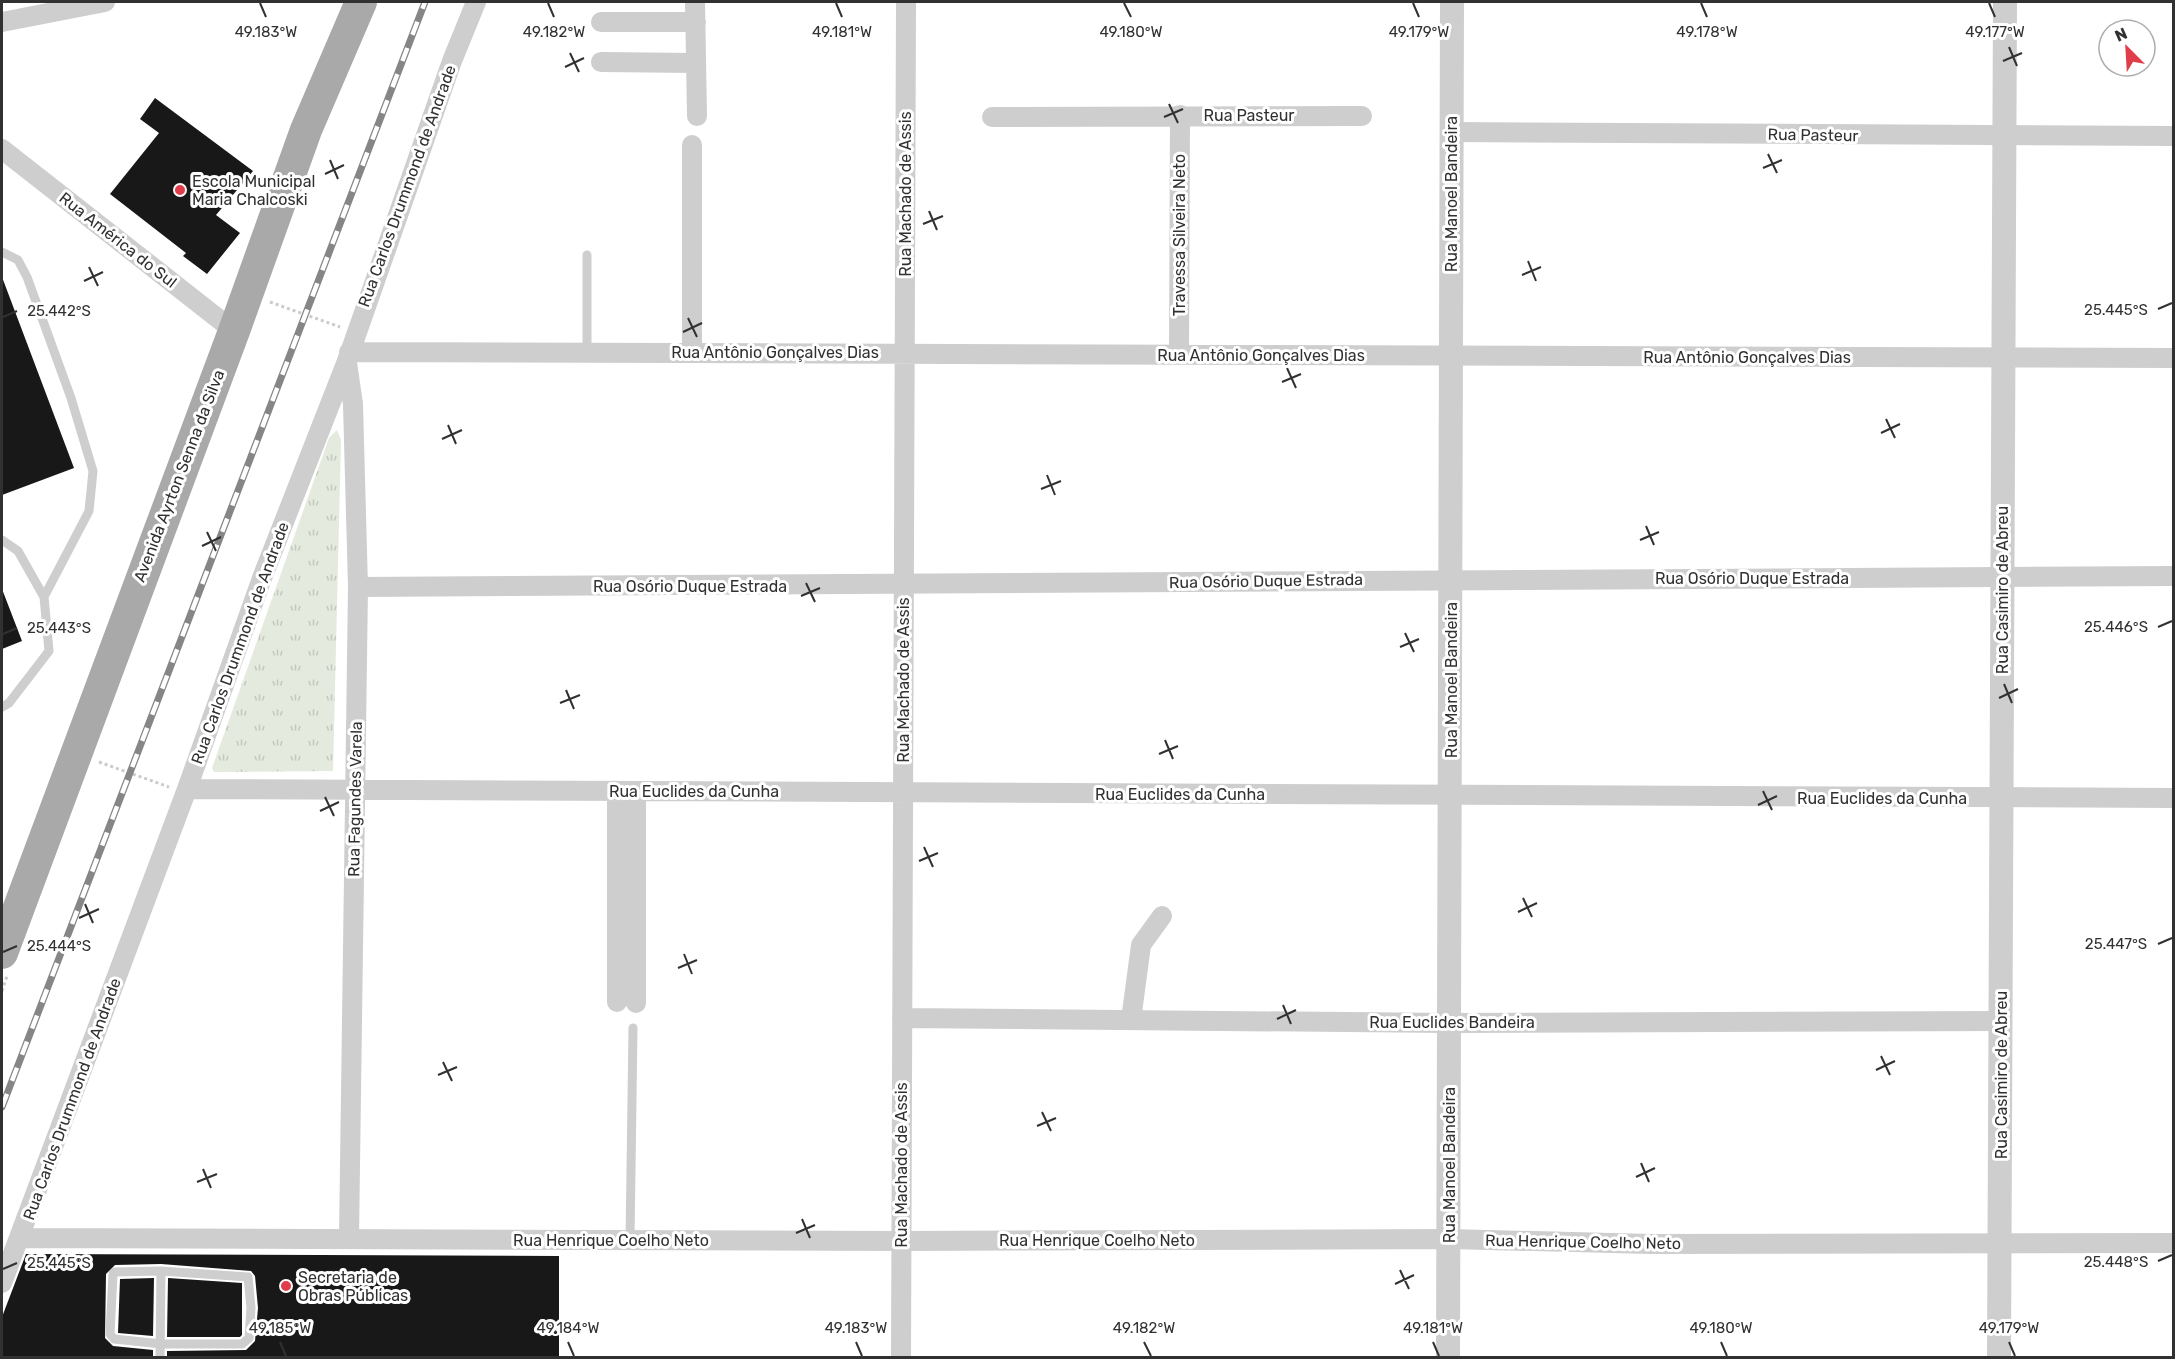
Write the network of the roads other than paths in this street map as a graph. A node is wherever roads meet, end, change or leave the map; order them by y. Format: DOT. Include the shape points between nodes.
graph roads {
  1 [pos="105,2"];
  2 [pos="361,2"];
  3 [pos="476,2"];
  4 [pos="695,2"];
  5 [pos="906,2"];
  6 [pos="1452,2"];
  7 [pos="2005,2"];
  8 [pos="2,22"];
  9 [pos="601,22"];
  10 [pos="696,22"];
  11 [pos="601,62"];
  12 [pos="696,63"];
  13 [pos="1180,115"];
  14 [pos="698,116"];
  15 [pos="1362,116"];
  16 [pos="992,117"];
  17 [pos="1452,132"];
  18 [pos="2174,136"];
  19 [pos="2004,137"];
  20 [pos="692,145"];
  21 [pos="2,149"];
  22 [pos="2,252"];
  23 [pos="587,255"];
  24 [pos="234,331"];
  25 [pos="587,352"];
  26 [pos="692,352"];
  27 [pos="904,353"];
  28 [pos="1179,355"];
  29 [pos="1451,356"];
  30 [pos="348,357"];
  31 [pos="2003,357"];
  32 [pos="2174,358"];
  33 [pos="2,540"];
  34 [pos="2174,576"];
  35 [pos="1450,578"];
  36 [pos="2002,578"];
  37 [pos="904,585"];
  38 [pos="358,587"];
  39 [pos="44,597"];
  40 [pos="2,707"];
  41 [pos="356,789"];
  42 [pos="186,791"];
  43 [pos="627,791"];
  44 [pos="903,792"];
  45 [pos="1451,796"];
  46 [pos="2002,798"];
  47 [pos="2174,798"];
  48 [pos="1162,916"];
  49 [pos="7,921"];
  50 [pos="2,953"];
  51 [pos="627,1003"];
  52 [pos="902,1018"];
  53 [pos="1131,1020"];
  54 [pos="2002,1021"];
  55 [pos="1450,1023"];
  56 [pos="633,1028"];
  57 [pos="20,1238"];
  58 [pos="349,1238"];
  59 [pos="1449,1239"];
  60 [pos="630,1240"];
  61 [pos="901,1241"];
  62 [pos="2000,1241"];
  63 [pos="2174,1243"];
  64 [pos="161,1271"];
  65 [pos="2,1283"];
  66 [pos="162,1344"];
  67 [pos="160,1358"];
  68 [pos="901,1358"];
  69 [pos="1448,1358"];
  70 [pos="2000,1358"];
  1 -- 8 [label="street"];
  2 -- 24 [label="main road, Avenida Ayrton Senna da Silva" via="306,130"];
  3 -- 30 [label="street, Rua Carlos Drummond de Andrade"];
  4 -- 10 [label="street"];
  5 -- 27 [label="street, Rua Machado de Assis"];
  6 -- 17 [label="street, Rua Manoel Bandeira"];
  7 -- 19 [label="street, Rua Casimiro de Abreu"];
  9 -- 10 [label="street"];
  10 -- 12 [label="street"];
  11 -- 12 [label="street"];
  12 -- 14 [label="street"];
  13 -- 15 [label="street, Rua Pasteur"];
  13 -- 16 [label="street, Rua Pasteur"];
  13 -- 28 [label="street, Travessa Silveira Neto"];
  17 -- 19 [label="street, Rua Pasteur"];
  17 -- 29 [label="street, Rua Manoel Bandeira"];
  18 -- 19 [label="street, Rua Pasteur"];
  19 -- 31 [label="street, Rua Casimiro de Abreu"];
  20 -- 26 [label="street"];
  21 -- 24 [label="street, Rua América do Sul"];
  22 -- 39 [label="lane" via="18,260 27,277 93,471 89,511"];
  23 -- 25 [label="lane"];
  24 -- 49 [label="main road, Avenida Ayrton Senna da Silva"];
  25 -- 26 [label="street, Rua Antônio Gonçalves Dias"];
  25 -- 30 [label="street, Rua Antônio Gonçalves Dias"];
  26 -- 27 [label="street, Rua Antônio Gonçalves Dias"];
  27 -- 28 [label="street, Rua Antônio Gonçalves Dias"];
  27 -- 37 [label="street, Rua Machado de Assis"];
  28 -- 29 [label="street, Rua Antônio Gonçalves Dias"];
  29 -- 31 [label="street, Rua Antônio Gonçalves Dias"];
  29 -- 35 [label="street, Rua Manoel Bandeira"];
  30 -- 38 [label="street, Rua Fagundes Varela"];
  30 -- 42 [label="street, Rua Carlos Drummond de Andrade" via="262,578"];
  31 -- 32 [label="street, Rua Antônio Gonçalves Dias"];
  31 -- 36 [label="street, Rua Casimiro de Abreu"];
  33 -- 39 [label="lane" via="18,551"];
  34 -- 36 [label="street, Rua Osório Duque Estrada"];
  35 -- 36 [label="street, Rua Osório Duque Estrada"];
  35 -- 37 [label="street, Rua Osório Duque Estrada"];
  35 -- 45 [label="street, Rua Manoel Bandeira"];
  36 -- 46 [label="street, Rua Casimiro de Abreu"];
  37 -- 38 [label="street, Rua Osório Duque Estrada"];
  37 -- 44 [label="street, Rua Machado de Assis"];
  38 -- 41 [label="street, Rua Fagundes Varela"];
  39 -- 40 [label="lane" via="49,651"];
  41 -- 42 [label="street, Rua Euclides da Cunha"];
  41 -- 43 [label="street, Rua Euclides da Cunha"];
  41 -- 58 [label="street, Rua Fagundes Varela"];
  42 -- 57 [label="street, Rua Carlos Drummond de Andrade"];
  43 -- 44 [label="street, Rua Euclides da Cunha"];
  43 -- 51 [label="street"];
  44 -- 45 [label="street, Rua Euclides da Cunha"];
  44 -- 52 [label="street, Rua Machado de Assis"];
  45 -- 46 [label="street, Rua Euclides da Cunha"];
  45 -- 55 [label="street, Rua Manoel Bandeira"];
  46 -- 47 [label="street, Rua Euclides da Cunha"];
  46 -- 54 [label="street, Rua Casimiro de Abreu"];
  48 -- 53 [label="street" via="1141,945"];
  49 -- 50 [label="main road, Avenida Ayrton Senna da Silva"];
  52 -- 53 [label="street, Rua Euclides Bandeira"];
  52 -- 61 [label="street, Rua Machado de Assis"];
  53 -- 55 [label="street, Rua Euclides Bandeira"];
  54 -- 55 [label="street, Rua Euclides Bandeira"];
  54 -- 62 [label="street, Rua Casimiro de Abreu"];
  55 -- 59 [label="street, Rua Manoel Bandeira"];
  56 -- 60 [label="lane"];
  57 -- 58 [label="street, Rua Henrique Coelho Neto"];
  57 -- 65 [label="street, Rua Carlos Drummond de Andrade"];
  58 -- 60 [label="street, Rua Henrique Coelho Neto"];
  59 -- 61 [label="street, Rua Henrique Coelho Neto"];
  59 -- 62 [label="street, Rua Henrique Coelho Neto" via="1650,1244"];
  59 -- 69 [label="street, Rua Manoel Bandeira"];
  60 -- 61 [label="street, Rua Henrique Coelho Neto"];
  61 -- 68 [label="street, Rua Machado de Assis"];
  62 -- 63 [label="street, Rua Henrique Coelho Neto"];
  62 -- 70 [label="street, Rua Casimiro de Abreu"];
  64 -- 66 [label="lane"];
  64 -- 66 [label="lane" via="112,1274 110,1334 114,1339"];
  64 -- 66 [label="lane" via="245,1275 250,1280 251,1308 249,1338 242,1344"];
  66 -- 67 [label="lane"];
}
